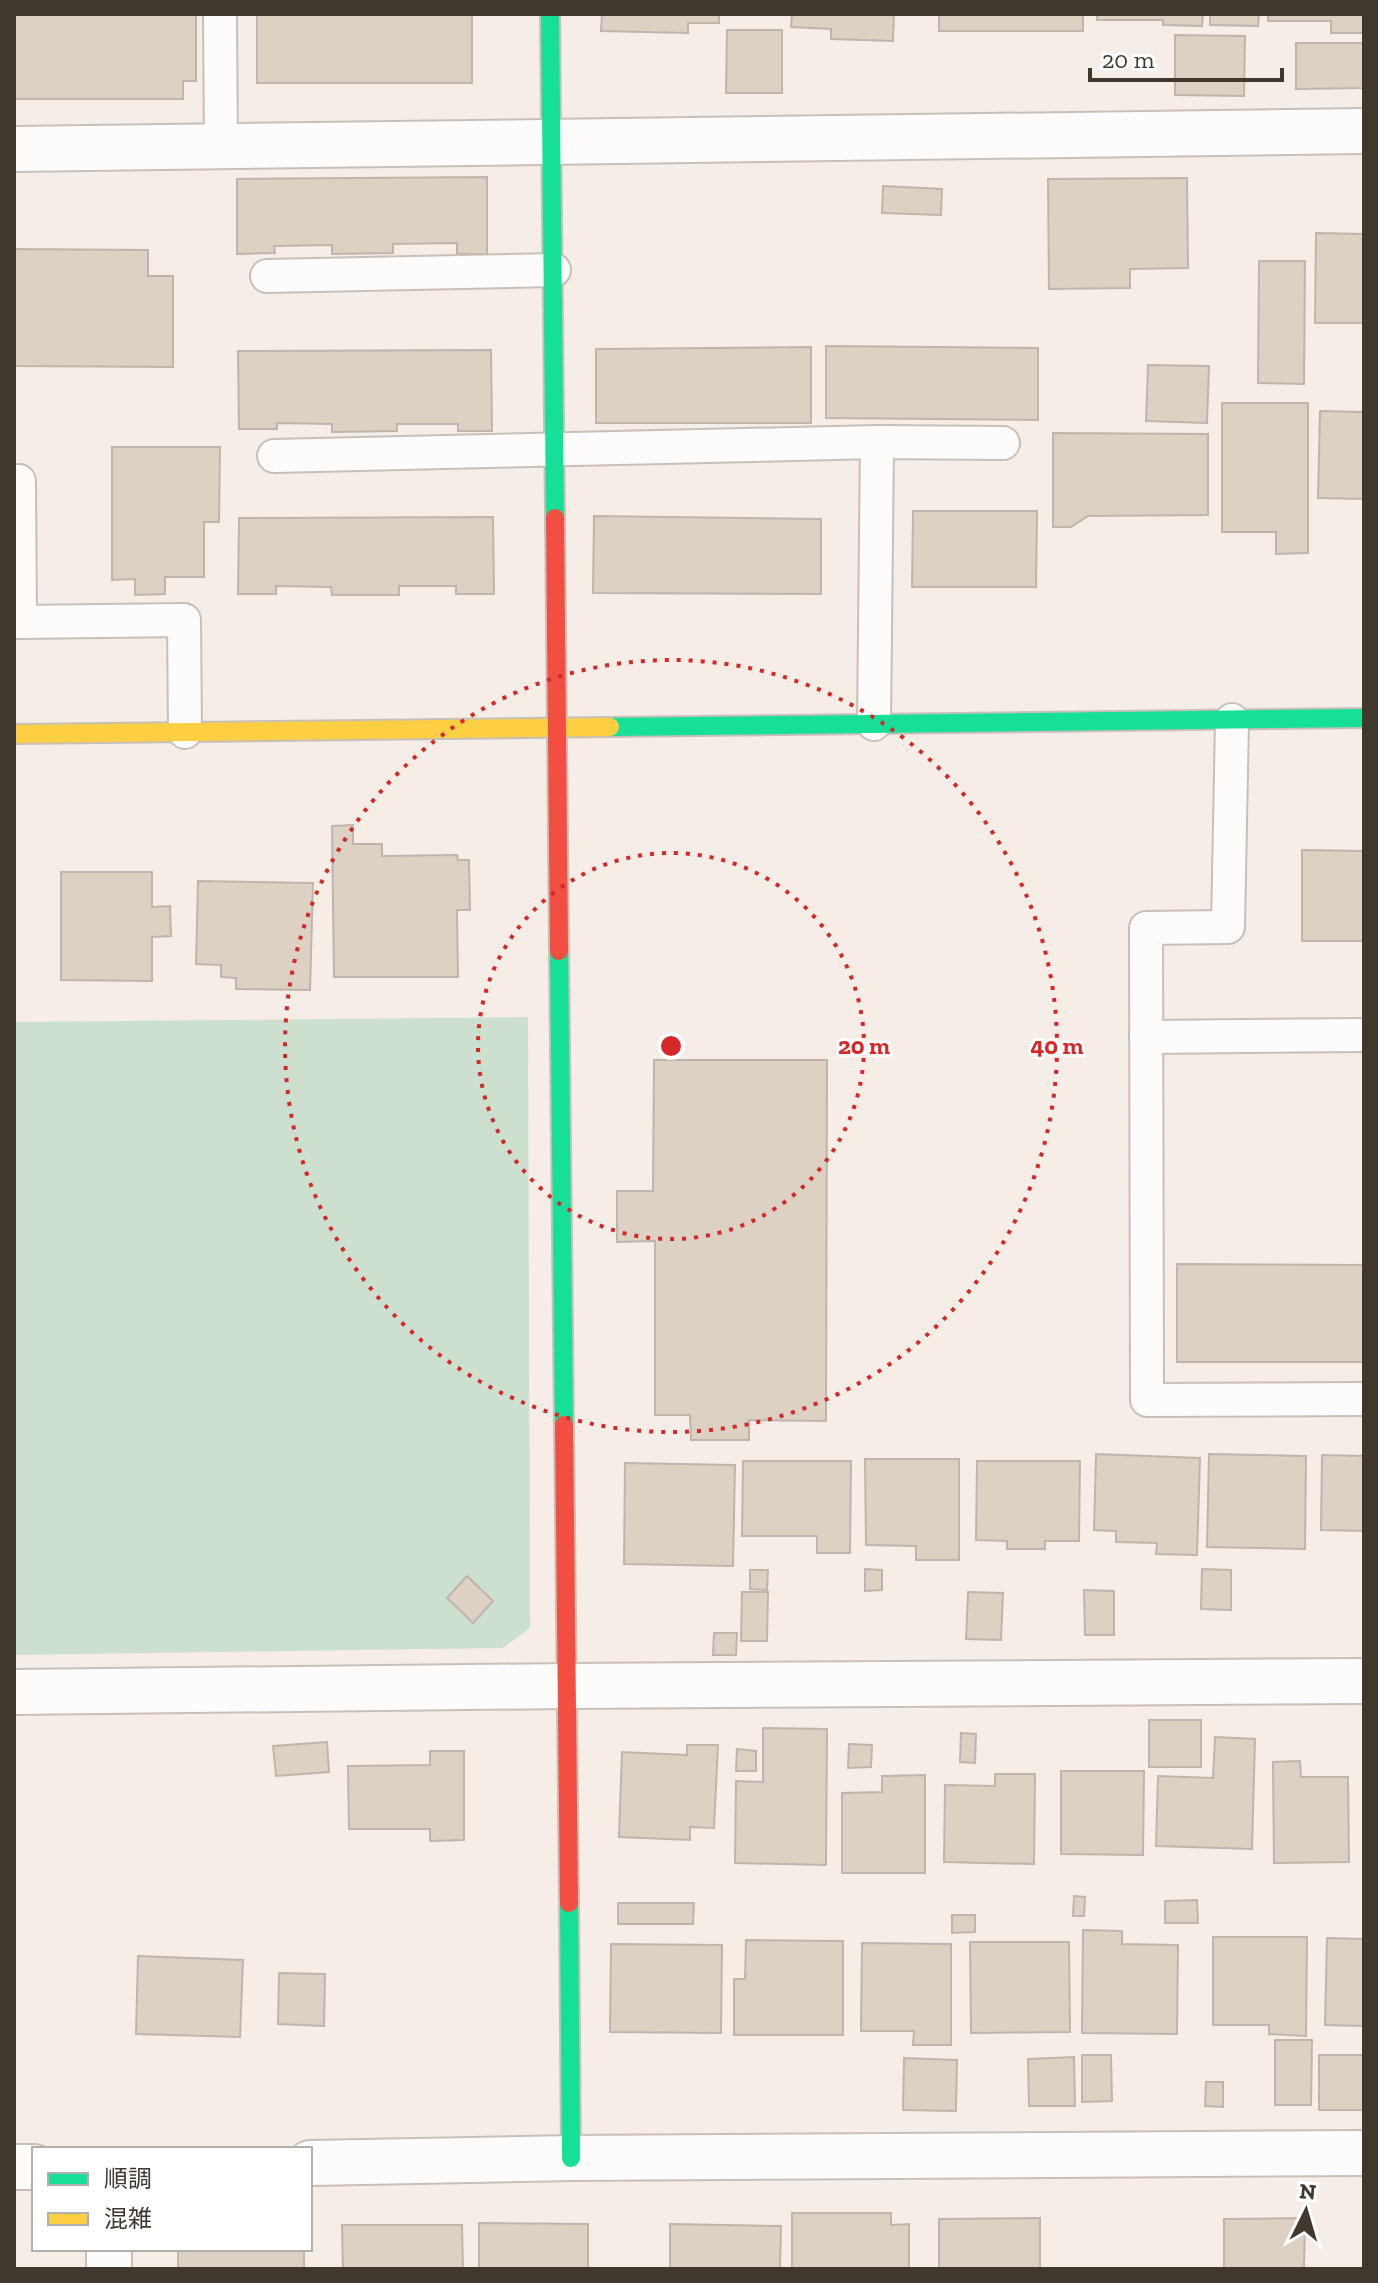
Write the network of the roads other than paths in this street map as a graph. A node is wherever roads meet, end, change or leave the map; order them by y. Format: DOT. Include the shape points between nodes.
graph roads {
  1 [pos="220,14"];
  2 [pos="550,14"];
  3 [pos="1364,131"];
  4 [pos="553,143"];
  5 [pos="221,147"];
  6 [pos="14,149"];
  7 [pos="554,270"];
  8 [pos="267,276"];
  9 [pos="877,442"];
  10 [pos="1003,443"];
  11 [pos="554,451"];
  12 [pos="274,456"];
  13 [pos="19,481"];
  14 [pos="17,622"];
  15 [pos="1364,718"];
  16 [pos="1232,720"];
  17 [pos="874,724"];
  18 [pos="558,727"];
  19 [pos="185,732"];
  20 [pos="14,734"];
  21 [pos="1364,1035"];
  22 [pos="1146,1037"];
  23 [pos="1364,1399"];
  24 [pos="1364,1681"];
  25 [pos="566,1686"];
  26 [pos="14,1692"];
  27 [pos="1364,2153"];
  28 [pos="571,2158"];
  29 [pos="312,2163"];
  1 -- 5 [label="lane"];
  2 -- 4 [label="street"];
  3 -- 4 [label="street"];
  4 -- 5 [label="street"];
  4 -- 7 [label="street"];
  5 -- 6 [label="street"];
  7 -- 8 [label="lane"];
  7 -- 11 [label="street"];
  9 -- 10 [label="lane"];
  9 -- 11 [label="lane"];
  9 -- 17 [label="lane"];
  11 -- 12 [label="lane"];
  11 -- 18 [label="street"];
  13 -- 14 [label="lane"];
  14 -- 19 [label="lane" via="184,620"];
  15 -- 16 [label="street"];
  16 -- 17 [label="street"];
  16 -- 22 [label="lane" via="1228,927 1146,928"];
  17 -- 18 [label="street"];
  18 -- 19 [label="street"];
  18 -- 25 [label="street"];
  19 -- 20 [label="street"];
  21 -- 22 [label="lane"];
  22 -- 23 [label="lane" via="1147,1400"];
  24 -- 25 [label="street"];
  25 -- 26 [label="street"];
  25 -- 28 [label="street"];
  27 -- 28 [label="street"];
  28 -- 29 [label="street"];
}
